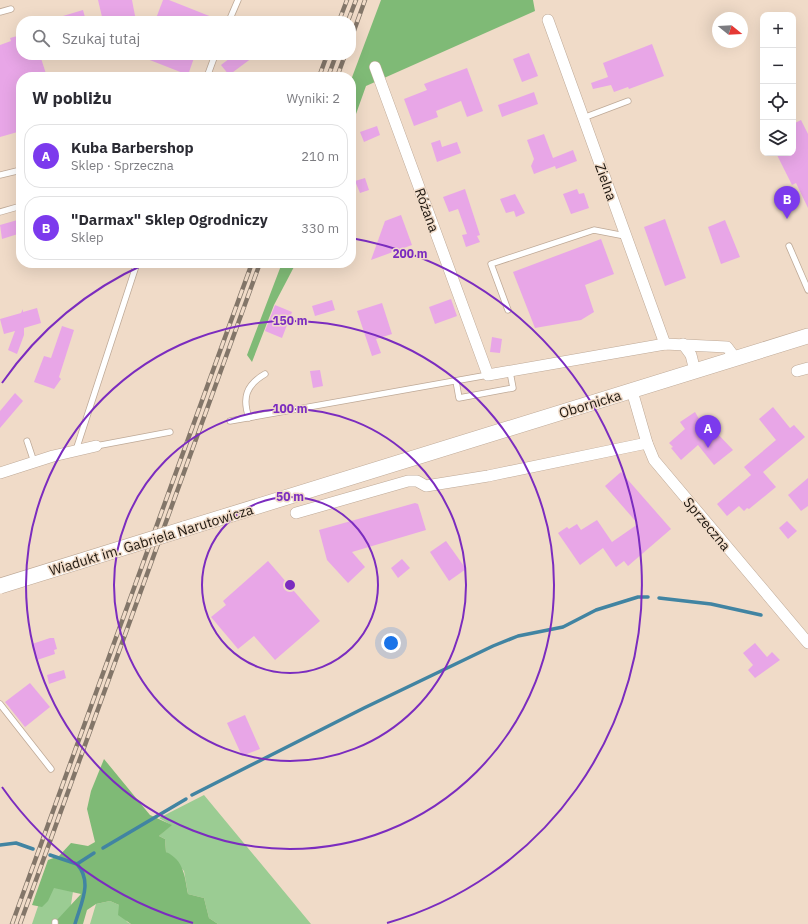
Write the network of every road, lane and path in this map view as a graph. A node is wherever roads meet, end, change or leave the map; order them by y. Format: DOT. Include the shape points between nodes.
graph roads {
  1 [pos="238,0"];
  2 [pos="11,9"];
  3 [pos="0,12"];
  4 [pos="231,16"];
  5 [pos="548,20"];
  6 [pos="213,60"];
  7 [pos="375,67"];
  8 [pos="209,72"];
  9 [pos="628,101"];
  10 [pos="583,118"];
  11 [pos="16,171"];
  12 [pos="0,175"];
  13 [pos="16,207"];
  14 [pos="0,212"];
  15 [pos="626,236"];
  16 [pos="789,246"];
  17 [pos="135,268"];
  18 [pos="808,290"];
  19 [pos="508,310"];
  20 [pos="808,336"];
  21 [pos="665,344"];
  22 [pos="682,344"];
  23 [pos="736,358"];
  24 [pos="808,368"];
  25 [pos="695,371"];
  26 [pos="797,371"];
  27 [pos="510,372"];
  28 [pos="265,374"];
  29 [pos="488,375"];
  30 [pos="94,377"];
  31 [pos="456,381"];
  32 [pos="98,382"];
  33 [pos="632,391"];
  34 [pos="249,418"];
  35 [pos="230,422"];
  36 [pos="170,432"];
  37 [pos="27,441"];
  38 [pos="647,443"];
  39 [pos="96,446"];
  40 [pos="76,450"];
  41 [pos="34,462"];
  42 [pos="371,471"];
  43 [pos="0,473"];
  44 [pos="296,514"];
  45 [pos="0,586"];
  46 [pos="808,643"];
  47 [pos="0,704"];
  48 [pos="51,769"];
  1 -- 4 [label="lane"];
  2 -- 3 [label="lane"];
  5 -- 10 [label="street, Zielna"];
  6 -- 8 [label="lane"];
  7 -- 29 [label="street, Różana"];
  9 -- 10 [label="lane"];
  10 -- 15 [label="street, Zielna"];
  11 -- 12 [label="lane"];
  13 -- 14 [label="lane"];
  15 -- 19 [label="lane" via="594,230 491,264"];
  15 -- 21 [label="street, Zielna"];
  16 -- 18 [label="lane"];
  17 -- 32 [label="lane"];
  20 -- 23 [label="main road, Obornicka"];
  21 -- 22 [label="street"];
  21 -- 27 [label="street"];
  22 -- 23 [label="street" via="727,347"];
  22 -- 25 [label="street" via="691,354"];
  23 -- 25 [label="main road, Obornicka"];
  24 -- 26 [label="street"];
  25 -- 33 [label="main road, Obornicka"];
  27 -- 29 [label="street"];
  27 -- 31 [label="lane" via="513,388 459,398"];
  28 -- 34 [label="lane" via="256,379 249,388 245,406"];
  29 -- 31 [label="lane"];
  30 -- 32 [label="lane"];
  31 -- 34 [label="lane"];
  32 -- 40 [label="lane"];
  33 -- 38 [label="street, Sprzeczna"];
  33 -- 42 [label="main road, Obornicka"];
  34 -- 35 [label="lane"];
  36 -- 39 [label="lane"];
  37 -- 41 [label="lane"];
  38 -- 44 [label="street" via="488,476 426,486 417,481 408,481"];
  38 -- 46 [label="street, Sprzeczna" via="654,460"];
  39 -- 40 [label="street"];
  40 -- 41 [label="street"];
  41 -- 43 [label="street"];
  42 -- 45 [label="main road, Wiadukt im. Gabriela Narutowicza, bridge"];
  47 -- 48 [label="lane"];
}
